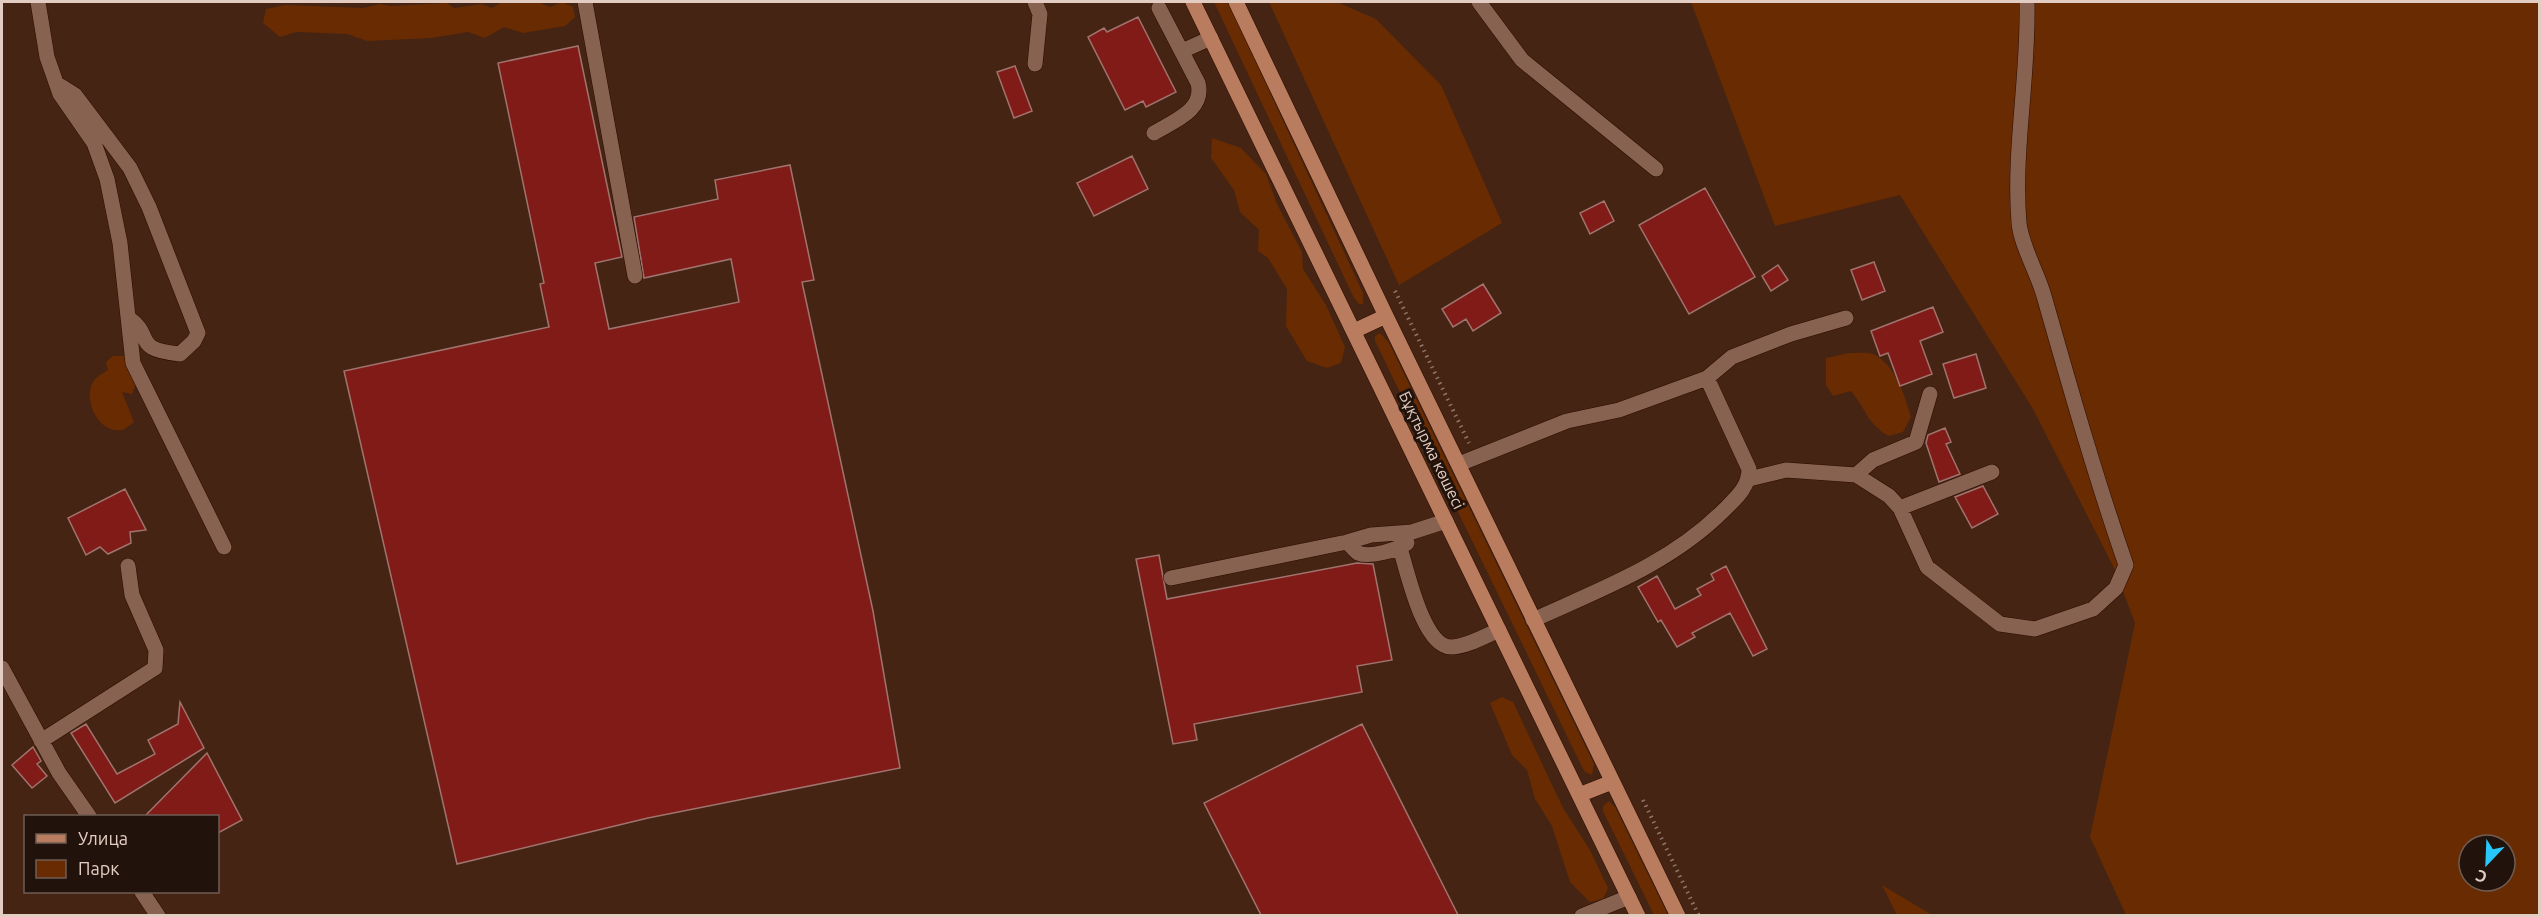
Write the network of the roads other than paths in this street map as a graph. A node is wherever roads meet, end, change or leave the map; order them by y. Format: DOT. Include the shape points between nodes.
graph roads {
  1 [pos="38,2"];
  2 [pos="585,2"];
  3 [pos="1035,2"];
  4 [pos="1193,2"];
  5 [pos="1236,2"];
  6 [pos="1479,2"];
  7 [pos="2027,2"];
  8 [pos="1159,8"];
  9 [pos="1211,38"];
  10 [pos="1182,51"];
  11 [pos="1035,64"];
  12 [pos="56,83"];
  13 [pos="1154,133"];
  14 [pos="1656,170"];
  15 [pos="635,276"];
  16 [pos="1386,316"];
  17 [pos="128,317"];
  18 [pos="1846,318"];
  19 [pos="1354,331"];
  20 [pos="1707,378"];
  21 [pos="1930,394"];
  22 [pos="1459,464"];
  23 [pos="1992,472"];
  24 [pos="1856,475"];
  25 [pos="1749,479"];
  26 [pos="1900,508"];
  27 [pos="1446,521"];
  28 [pos="1413,532"];
  29 [pos="1347,542"];
  30 [pos="224,547"];
  31 [pos="1400,548"];
  32 [pos="128,566"];
  33 [pos="1171,578"];
  34 [pos="1533,620"];
  35 [pos="1499,630"];
  36 [pos="2,668"];
  37 [pos="41,741"];
  38 [pos="1612,782"];
  39 [pos="1579,795"];
  40 [pos="88,815"];
  41 [pos="143,893"];
  42 [pos="1629,897"];
  43 [pos="158,915"];
  44 [pos="1582,915"];
  45 [pos="1638,915"];
  46 [pos="1678,915"];
  1 -- 12 [label="street" via="47,57"];
  2 -- 15 [label="street"];
  3 -- 11 [label="street" via="1040,14"];
  4 -- 9 [label="main road, Бұқтырма көшесі"];
  5 -- 16 [label="main road, Бұқтырма көшесі"];
  6 -- 14 [label="street" via="1522,60"];
  7 -- 26 [label="street" via="2028,51 2017,163 2019,226 2041,282 2092,465 2126,565 2116,588 2093,609 2036,629 2000,624 1927,567"];
  8 -- 10 [label="street"];
  9 -- 10 [label="street"];
  9 -- 19 [label="main road, Бұқтырма көшесі"];
  10 -- 13 [label="street" via="1198,83 1199,99 1195,107"];
  12 -- 17 [label="street" via="94,143 107,179 120,243"];
  12 -- 17 [label="street" via="75,95 130,168 198,333 180,354 156,352"];
  16 -- 19 [label="main road"];
  16 -- 22 [label="main road, Бұқтырма көшесі"];
  17 -- 30 [label="street" via="133,363"];
  18 -- 20 [label="street" via="1732,357"];
  19 -- 27 [label="main road, Бұқтырма көшесі"];
  20 -- 22 [label="street" via="1618,410 1567,421"];
  20 -- 25 [label="street" via="1749,469"];
  21 -- 24 [label="street" via="1916,442 1873,460"];
  22 -- 34 [label="main road, Бұқтырма көшесі"];
  23 -- 26 [label="street"];
  24 -- 25 [label="street" via="1786,470"];
  24 -- 26 [label="street"];
  25 -- 34 [label="street" via="1739,495 1702,531 1654,565"];
  27 -- 28 [label="street"];
  27 -- 35 [label="main road, Бұқтырма көшесі"];
  28 -- 29 [label="street" via="1371,535"];
  28 -- 31 [label="street"];
  29 -- 31 [label="street" via="1359,553"];
  29 -- 33 [label="street"];
  31 -- 35 [label="street" via="1432,638 1451,647"];
  32 -- 37 [label="street" via="132,595 156,650 155,668"];
  34 -- 38 [label="main road, Бұқтырма көшесі"];
  35 -- 39 [label="main road, Бұқтырма көшесі"];
  36 -- 37 [label="street"];
  37 -- 40 [label="street"];
  38 -- 39 [label="main road"];
  38 -- 46 [label="main road, Бұқтырма көшесі"];
  39 -- 42 [label="main road, Бұқтырма көшесі"];
  41 -- 43 [label="street"];
  42 -- 44 [label="street"];
  42 -- 45 [label="main road, Бұқтырма көшесі"];
}
